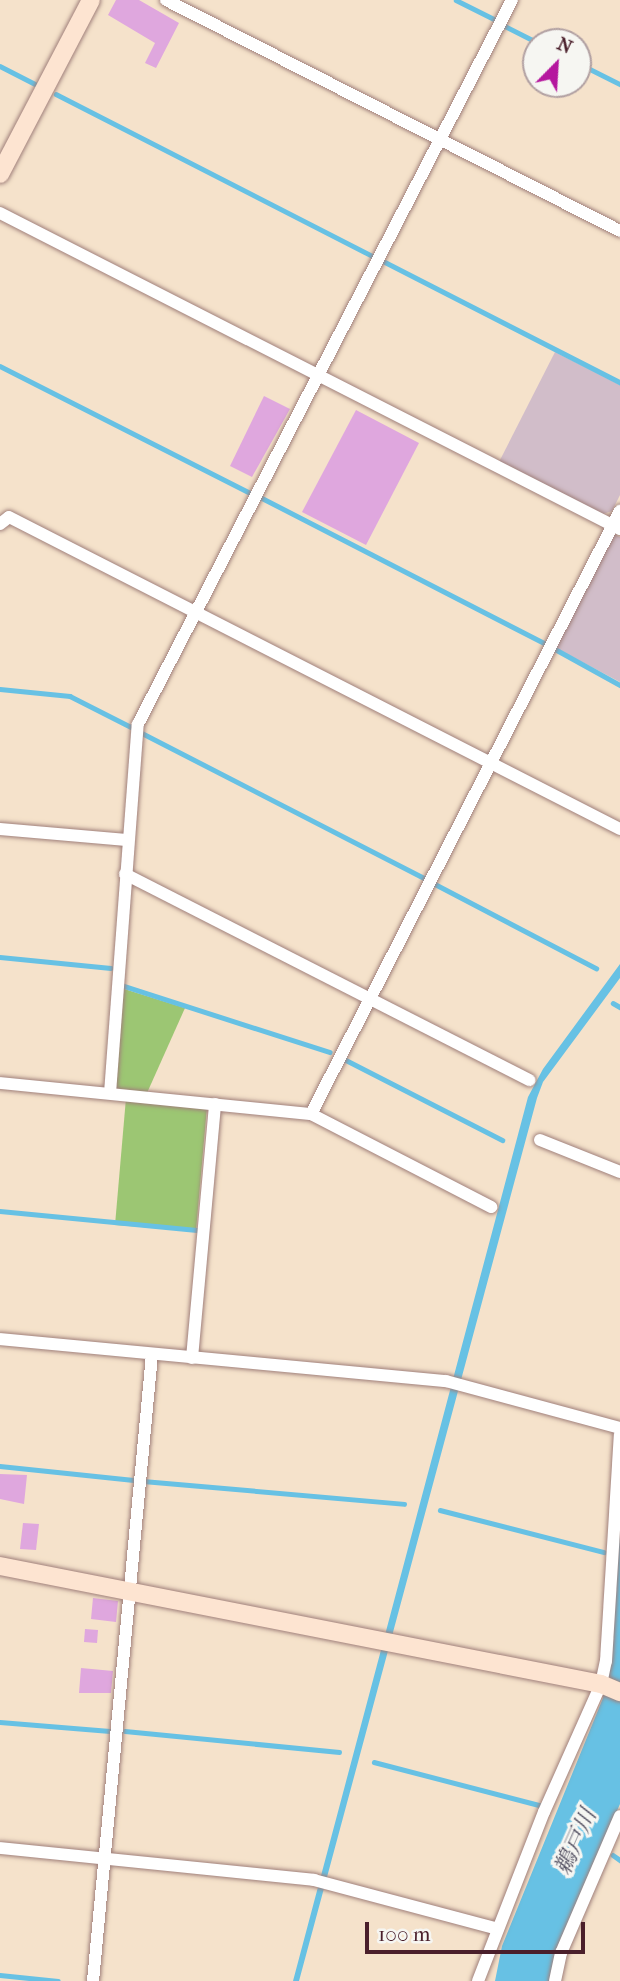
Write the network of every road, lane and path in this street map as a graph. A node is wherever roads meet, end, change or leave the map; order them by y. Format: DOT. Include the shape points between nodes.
graph roads {
  1 [pos="91,0"];
  2 [pos="166,0"];
  3 [pos="512,0"];
  4 [pos="441,140"];
  5 [pos="0,174"];
  6 [pos="0,213"];
  7 [pos="620,231"];
  8 [pos="318,376"];
  9 [pos="620,511"];
  10 [pos="0,524"];
  11 [pos="616,527"];
  12 [pos="196,611"];
  13 [pos="491,762"];
  14 [pos="0,829"];
  15 [pos="620,829"];
  16 [pos="127,841"];
  17 [pos="125,874"];
  18 [pos="369,999"];
  19 [pos="530,1080"];
  20 [pos="0,1083"];
  21 [pos="110,1093"];
  22 [pos="215,1104"];
  23 [pos="311,1114"];
  24 [pos="540,1140"];
  25 [pos="620,1172"];
  26 [pos="491,1207"];
  27 [pos="0,1339"];
  28 [pos="152,1355"];
  29 [pos="192,1359"];
  30 [pos="620,1428"];
  31 [pos="620,1434"];
  32 [pos="0,1566"];
  33 [pos="129,1591"];
  34 [pos="608,1687"];
  35 [pos="620,1816"];
  36 [pos="0,1848"];
  37 [pos="104,1859"];
  38 [pos="498,1929"];
  39 [pos="93,1981"];
  40 [pos="478,1981"];
  41 [pos="555,1981"];
  1 -- 5 [label="street"];
  2 -- 4 [label="street"];
  3 -- 4 [label="street"];
  4 -- 7 [label="street"];
  4 -- 8 [label="street"];
  6 -- 8 [label="street"];
  8 -- 11 [label="street"];
  8 -- 12 [label="street"];
  9 -- 11 [label="street"];
  10 -- 12 [label="street" via="9,517"];
  11 -- 13 [label="street"];
  12 -- 13 [label="street"];
  12 -- 16 [label="street" via="134,735"];
  13 -- 15 [label="street"];
  13 -- 18 [label="street"];
  14 -- 16 [label="street"];
  16 -- 17 [label="street"];
  17 -- 18 [label="street"];
  17 -- 21 [label="street"];
  18 -- 19 [label="street"];
  18 -- 23 [label="street"];
  20 -- 21 [label="street"];
  21 -- 22 [label="street"];
  22 -- 23 [label="street"];
  22 -- 29 [label="street"];
  23 -- 26 [label="street"];
  24 -- 25 [label="street"];
  27 -- 28 [label="street"];
  28 -- 29 [label="street"];
  28 -- 33 [label="street"];
  29 -- 30 [label="street" via="455,1384"];
  31 -- 34 [label="street"];
  32 -- 33 [label="street"];
  33 -- 34 [label="street"];
  33 -- 37 [label="street"];
  34 -- 38 [label="street"];
  35 -- 41 [label="street" via="561,1953"];
  36 -- 37 [label="street"];
  37 -- 38 [label="street" via="314,1880"];
  37 -- 39 [label="street"];
  38 -- 40 [label="street"];
}
